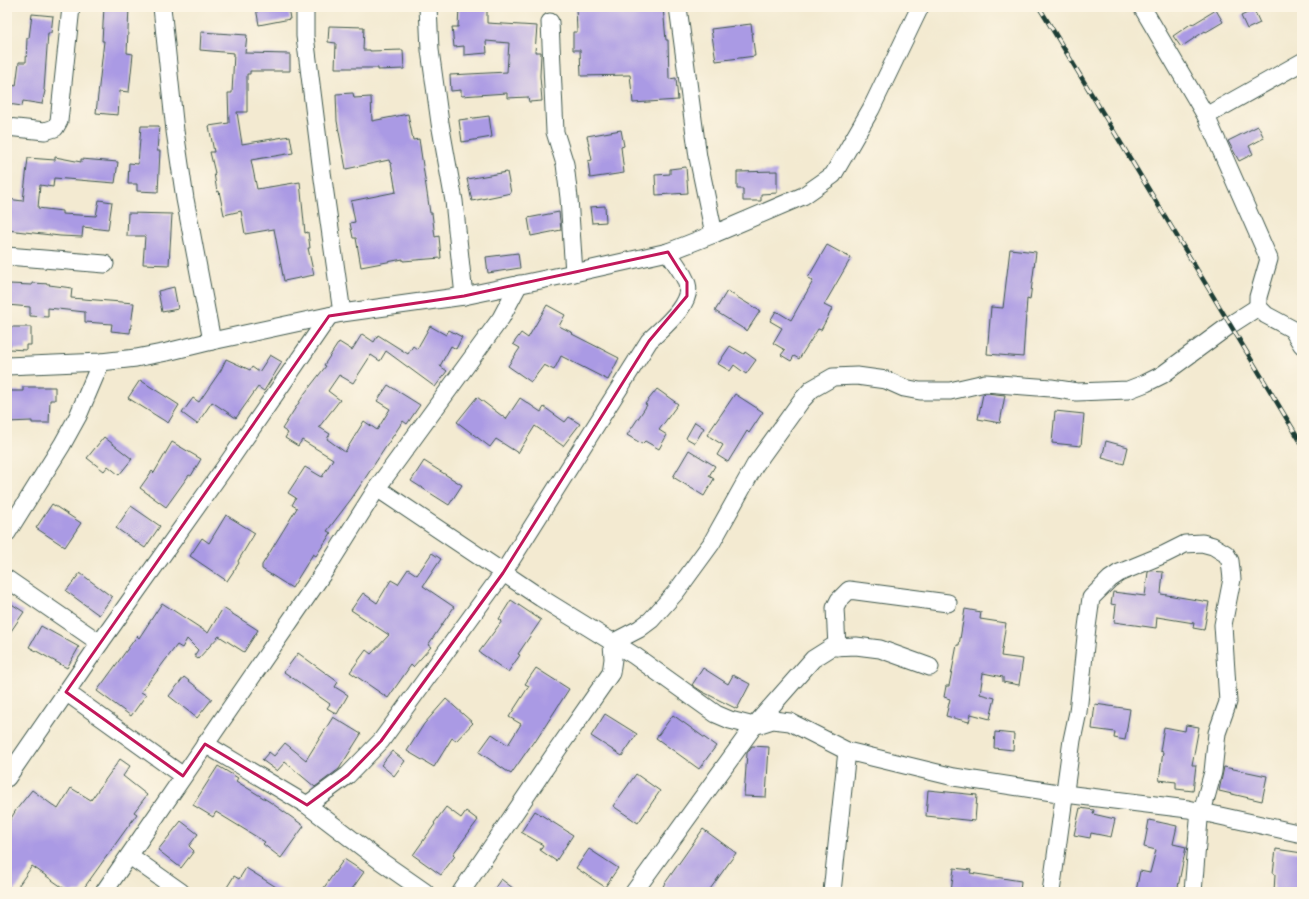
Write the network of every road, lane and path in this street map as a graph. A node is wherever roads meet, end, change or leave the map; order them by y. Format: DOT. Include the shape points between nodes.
graph roads {
  1 [pos="71,7"];
  2 [pos="162,7"];
  3 [pos="305,7"];
  4 [pos="428,7"];
  5 [pos="678,7"];
  6 [pos="920,7"];
  7 [pos="1142,7"];
  8 [pos="550,22"];
  9 [pos="1302,62"];
  10 [pos="1206,116"];
  11 [pos="7,127"];
  12 [pos="714,234"];
  13 [pos="668,252"];
  14 [pos="7,256"];
  15 [pos="105,264"];
  16 [pos="574,273"];
  17 [pos="519,284"];
  18 [pos="464,296"];
  19 [pos="1258,306"];
  20 [pos="336,314"];
  21 [pos="212,341"];
  22 [pos="1302,345"];
  23 [pos="101,362"];
  24 [pos="7,366"];
  25 [pos="377,488"];
  26 [pos="7,533"];
  27 [pos="503,573"];
  28 [pos="7,579"];
  29 [pos="948,603"];
  30 [pos="612,642"];
  31 [pos="100,643"];
  32 [pos="837,647"];
  33 [pos="643,662"];
  34 [pos="930,667"];
  35 [pos="611,673"];
  36 [pos="66,692"];
  37 [pos="754,726"];
  38 [pos="205,744"];
  39 [pos="847,751"];
  40 [pos="183,776"];
  41 [pos="7,778"];
  42 [pos="1065,794"];
  43 [pos="307,805"];
  44 [pos="1202,812"];
  45 [pos="1302,834"];
  46 [pos="130,856"];
  47 [pos="104,892"];
  48 [pos="181,892"];
  49 [pos="425,892"];
  50 [pos="460,892"];
  51 [pos="634,892"];
  52 [pos="832,892"];
  53 [pos="1051,892"];
  54 [pos="1193,892"];
  1 -- 11 [label="street" via="59,121 55,128 45,131"];
  2 -- 21 [label="street" via="185,199"];
  3 -- 20 [label="street" via="305,36"];
  4 -- 18 [label="street" via="430,50 454,201"];
  5 -- 12 [label="street" via="698,157"];
  6 -- 12 [label="street" via="871,109 833,175 803,196"];
  7 -- 10 [label="street"];
  8 -- 16 [label="street" via="555,132 566,171"];
  9 -- 10 [label="street"];
  10 -- 19 [label="street" via="1269,259 1258,297"];
  12 -- 13 [label="street"];
  13 -- 16 [label="street"];
  13 -- 27 [label="street" via="687,282 689,290 682,306 649,341"];
  14 -- 15 [label="street"];
  16 -- 17 [label="street"];
  17 -- 18 [label="street"];
  17 -- 25 [label="street" via="502,318"];
  18 -- 20 [label="street"];
  19 -- 22 [label="street" via="1266,315 1292,329"];
  19 -- 30 [label="street" via="1162,375 1128,390 1077,392 985,383 950,391 913,390 886,380 858,376 833,377 812,389 801,401 755,465 711,544 676,592 651,620"];
  20 -- 21 [label="street"];
  20 -- 31 [label="street"];
  21 -- 23 [label="street" via="136,358"];
  23 -- 24 [label="street"];
  23 -- 26 [label="street" via="78,416"];
  25 -- 27 [label="street"];
  25 -- 38 [label="street" via="328,566"];
  27 -- 30 [label="street"];
  27 -- 43 [label="street" via="381,741 348,775"];
  28 -- 31 [label="street"];
  29 -- 32 [label="street" via="849,590 835,608"];
  30 -- 33 [label="street"];
  30 -- 35 [label="street"];
  31 -- 36 [label="street"];
  32 -- 34 [label="street" via="880,649"];
  32 -- 37 [label="street" via="813,659"];
  33 -- 35 [label="street"];
  33 -- 37 [label="street" via="716,714"];
  35 -- 50 [label="street"];
  36 -- 40 [label="street"];
  36 -- 41 [label="street"];
  37 -- 39 [label="street" via="773,720 790,722"];
  37 -- 51 [label="street"];
  38 -- 40 [label="street"];
  38 -- 43 [label="street"];
  39 -- 42 [label="street" via="954,776"];
  39 -- 52 [label="street"];
  40 -- 46 [label="street"];
  42 -- 44 [label="street"];
  42 -- 44 [label="street" via="1078,712 1091,598 1099,588 1119,573 1185,544 1202,543 1226,554 1230,561 1232,579 1223,625 1228,702 1217,733 1213,772"];
  42 -- 53 [label="street"];
  43 -- 49 [label="street"];
  44 -- 45 [label="street"];
  44 -- 54 [label="street" via="1199,820"];
  46 -- 47 [label="street"];
  46 -- 48 [label="street"];
}
